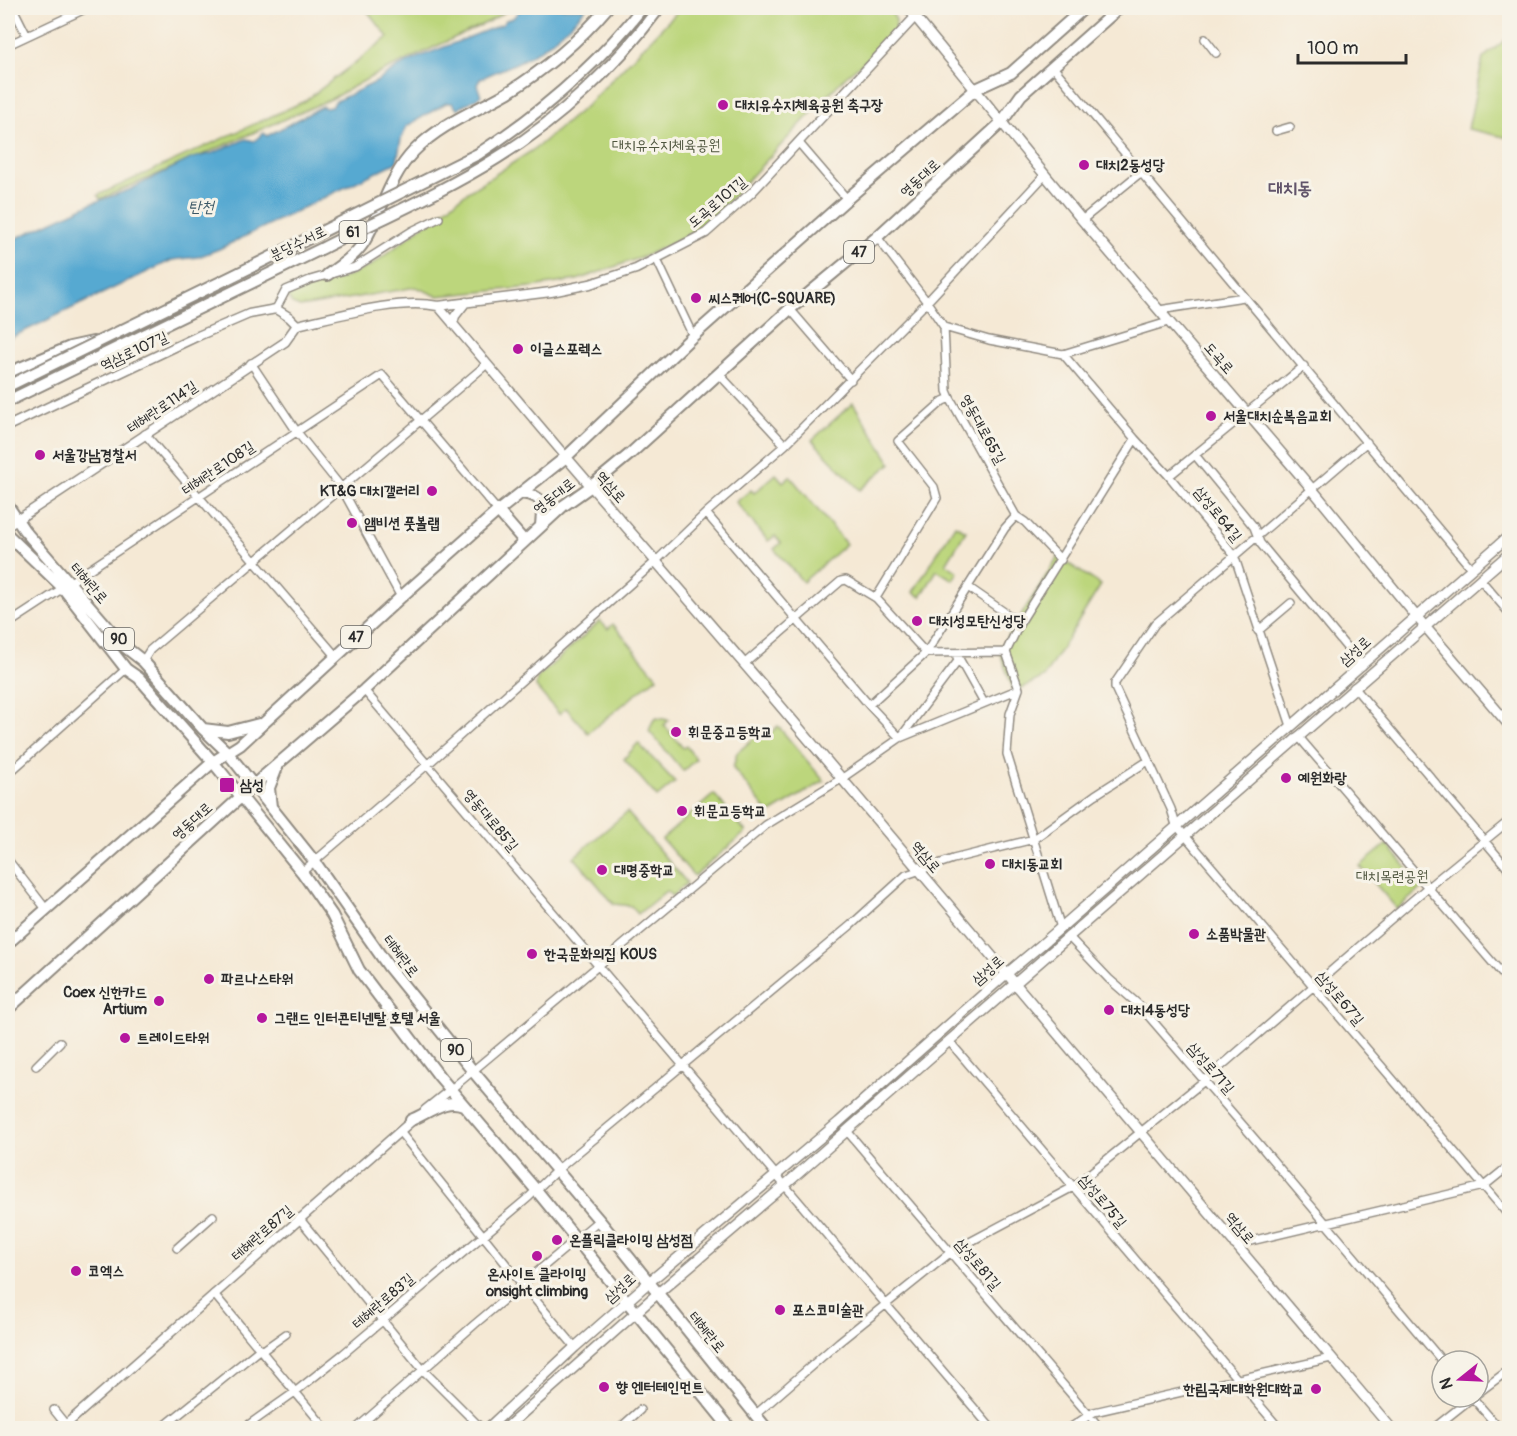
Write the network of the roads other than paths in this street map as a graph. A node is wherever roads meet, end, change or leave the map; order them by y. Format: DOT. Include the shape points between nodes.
graph roads {
  1 [pos="12,8"];
  2 [pos="87,8"];
  3 [pos="607,8"];
  4 [pos="642,8"];
  5 [pos="659,8"];
  6 [pos="908,8"];
  7 [pos="1084,8"];
  8 [pos="1119,8"];
  9 [pos="915,17"];
  10 [pos="27,36"];
  11 [pos="1205,39"];
  12 [pos="8,45"];
  13 [pos="1216,53"];
  14 [pos="1053,67"];
  15 [pos="976,88"];
  16 [pos="1002,123"];
  17 [pos="1290,127"];
  18 [pos="1276,131"];
  19 [pos="799,143"];
  20 [pos="1140,172"];
  21 [pos="1045,175"];
  22 [pos="847,199"];
  23 [pos="439,218"];
  24 [pos="1082,220"];
  25 [pos="877,237"];
  26 [pos="657,260"];
  27 [pos="327,275"];
  28 [pos="1244,297"];
  29 [pos="466,302"];
  30 [pos="927,302"];
  31 [pos="438,306"];
  32 [pos="276,309"];
  33 [pos="790,309"];
  34 [pos="1159,310"];
  35 [pos="1168,322"];
  36 [pos="453,324"];
  37 [pos="297,325"];
  38 [pos="944,327"];
  39 [pos="693,336"];
  40 [pos="108,338"];
  41 [pos="1063,354"];
  42 [pos="251,363"];
  43 [pos="487,364"];
  44 [pos="1304,366"];
  45 [pos="8,373"];
  46 [pos="719,374"];
  47 [pos="851,380"];
  48 [pos="8,386"];
  49 [pos="950,398"];
  50 [pos="8,401"];
  51 [pos="1247,413"];
  52 [pos="421,421"];
  53 [pos="8,426"];
  54 [pos="297,432"];
  55 [pos="145,434"];
  56 [pos="1135,439"];
  57 [pos="1367,442"];
  58 [pos="784,445"];
  59 [pos="1195,455"];
  60 [pos="566,457"];
  61 [pos="1169,476"];
  62 [pos="341,487"];
  63 [pos="590,487"];
  64 [pos="1312,489"];
  65 [pos="521,493"];
  66 [pos="200,496"];
  67 [pos="8,506"];
  68 [pos="498,511"];
  69 [pos="706,513"];
  70 [pos="1016,516"];
  71 [pos="12,523"];
  72 [pos="542,525"];
  73 [pos="8,535"];
  74 [pos="1257,535"];
  75 [pos="1509,535"];
  76 [pos="524,542"];
  77 [pos="1509,553"];
  78 [pos="1234,555"];
  79 [pos="1061,560"];
  80 [pos="254,562"];
  81 [pos="655,562"];
  82 [pos="1471,568"];
  83 [pos="1480,579"];
  84 [pos="66,586"];
  85 [pos="968,587"];
  86 [pos="401,597"];
  87 [pos="876,598"];
  88 [pos="1291,603"];
  89 [pos="1509,614"];
  90 [pos="1416,616"];
  91 [pos="797,619"];
  92 [pos="1020,623"];
  93 [pos="8,624"];
  94 [pos="1425,627"];
  95 [pos="1258,631"];
  96 [pos="1006,652"];
  97 [pos="926,653"];
  98 [pos="956,653"];
  99 [pos="336,656"];
  100 [pos="143,661"];
  101 [pos="744,664"];
  102 [pos="1362,666"];
  103 [pos="126,669"];
  104 [pos="1354,687"];
  105 [pos="1019,689"];
  106 [pos="364,690"];
  107 [pos="984,703"];
  108 [pos="869,705"];
  109 [pos="262,723"];
  110 [pos="1291,726"];
  111 [pos="1509,726"];
  112 [pos="203,729"];
  113 [pos="1298,736"];
  114 [pos="900,738"];
  115 [pos="227,752"];
  116 [pos="1148,761"];
  117 [pos="213,762"];
  118 [pos="280,762"];
  119 [pos="427,765"];
  120 [pos="8,774"];
  121 [pos="841,779"];
  122 [pos="253,786"];
  123 [pos="242,796"];
  124 [pos="272,811"];
  125 [pos="1184,818"];
  126 [pos="1509,820"];
  127 [pos="1176,825"];
  128 [pos="1193,828"];
  129 [pos="1168,832"];
  130 [pos="1185,835"];
  131 [pos="1034,839"];
  132 [pos="1484,841"];
  133 [pos="1176,842"];
  134 [pos="8,860"];
  135 [pos="315,862"];
  136 [pos="918,871"];
  137 [pos="1509,871"];
  138 [pos="302,872"];
  139 [pos="1428,887"];
  140 [pos="46,909"];
  141 [pos="1060,928"];
  142 [pos="1068,936"];
  143 [pos="8,943"];
  144 [pos="599,965"];
  145 [pos="1005,975"];
  146 [pos="1509,983"];
  147 [pos="1015,985"];
  148 [pos="1314,987"];
  149 [pos="8,1009"];
  150 [pos="948,1041"];
  151 [pos="60,1042"];
  152 [pos="36,1066"];
  153 [pos="682,1066"];
  154 [pos="472,1070"];
  155 [pos="1204,1081"];
  156 [pos="450,1090"];
  157 [pos="466,1107"];
  158 [pos="411,1120"];
  159 [pos="847,1131"];
  160 [pos="400,1132"];
  161 [pos="1140,1133"];
  162 [pos="1509,1165"];
  163 [pos="558,1170"];
  164 [pos="775,1175"];
  165 [pos="784,1186"];
  166 [pos="1484,1186"];
  167 [pos="1073,1187"];
  168 [pos="537,1191"];
  169 [pos="213,1216"];
  170 [pos="1509,1217"];
  171 [pos="299,1218"];
  172 [pos="598,1220"];
  173 [pos="1326,1223"];
  174 [pos="483,1236"];
  175 [pos="576,1239"];
  176 [pos="1234,1245"];
  177 [pos="177,1248"];
  178 [pos="951,1252"];
  179 [pos="648,1283"];
  180 [pos="522,1284"];
  181 [pos="214,1294"];
  182 [pos="657,1294"];
  183 [pos="628,1303"];
  184 [pos="886,1303"];
  185 [pos="636,1313"];
  186 [pos="381,1320"];
  187 [pos="286,1334"];
  188 [pos="575,1347"];
  189 [pos="1432,1349"];
  190 [pos="261,1350"];
  191 [pos="1331,1358"];
  192 [pos="1509,1369"];
  193 [pos="423,1370"];
  194 [pos="1237,1379"];
  195 [pos="1490,1384"];
  196 [pos="295,1392"];
  197 [pos="1458,1409"];
  198 [pos="1483,1409"];
  199 [pos="54,1410"];
  200 [pos="640,1410"];
  201 [pos="754,1414"];
  202 [pos="1089,1416"];
  203 [pos="64,1426"];
  204 [pos="162,1428"];
  205 [pos="244,1428"];
  206 [pos="325,1428"];
  207 [pos="357,1428"];
  208 [pos="481,1428"];
  209 [pos="488,1428"];
  210 [pos="506,1428"];
  211 [pos="620,1428"];
  212 [pos="730,1428"];
  213 [pos="766,1428"];
  214 [pos="991,1428"];
  215 [pos="1070,1428"];
  216 [pos="1100,1428"];
  217 [pos="1279,1428"];
  218 [pos="1390,1428"];
  219 [pos="1434,1428"];
  220 [pos="1499,1428"];
  1 -- 10 [label="street"];
  2 -- 10 [label="street"];
  3 -- 27 [label="main road, bridge" via="536,73 447,126 415,150 391,183 364,243"];
  4 -- 40 [label="main road, 분당수서로 / 61, bridge" via="554,98 478,154"];
  5 -- 50 [label="main road, 분당수서로 / 61, bridge" via="573,100 481,168"];
  6 -- 9 [label="main road, 도곡로"];
  7 -- 15 [label="main road, 영동대로 / 47" via="1011,73"];
  8 -- 14 [label="main road, 영동대로 / 47"];
  9 -- 15 [label="main road, 도곡로"];
  9 -- 19 [label="street, 도곡로101길"];
  10 -- 12 [label="street"];
  11 -- 13 [label="street"];
  14 -- 16 [label="main road, 영동대로 / 47" via="1021,95"];
  14 -- 20 [label="street"];
  15 -- 16 [label="main road, 도곡로"];
  15 -- 22 [label="main road, 영동대로 / 47"];
  16 -- 21 [label="main road, 도곡로"];
  16 -- 25 [label="main road, 영동대로 / 47"];
  17 -- 18 [label="street"];
  19 -- 22 [label="street"];
  19 -- 26 [label="street, 도곡로101길" via="706,233"];
  20 -- 24 [label="street"];
  20 -- 28 [label="street"];
  21 -- 24 [label="main road, 도곡로"];
  21 -- 30 [label="street"];
  22 -- 39 [label="main road, 영동대로 / 47"];
  23 -- 27 [label="street" via="355,267"];
  24 -- 34 [label="main road, 도곡로"];
  25 -- 30 [label="street"];
  25 -- 33 [label="main road, 영동대로 / 47"];
  26 -- 29 [label="street, 도곡로101길" via="590,284"];
  26 -- 39 [label="street"];
  27 -- 32 [label="street" via="286,291"];
  28 -- 34 [label="street"];
  28 -- 44 [label="street"];
  29 -- 31 [label="street, 도곡로101길"];
  29 -- 36 [label="street"];
  30 -- 38 [label="street"];
  30 -- 47 [label="street"];
  31 -- 36 [label="street, 역삼로"];
  31 -- 37 [label="street" via="422,303 387,307"];
  32 -- 37 [label="street"];
  32 -- 53 [label="street, 역삼로107길" via="249,315 190,339"];
  33 -- 46 [label="main road, 영동대로 / 47"];
  33 -- 47 [label="street"];
  34 -- 35 [label="main road, 도곡로"];
  35 -- 41 [label="street"];
  35 -- 51 [label="main road, 도곡로"];
  36 -- 43 [label="street, 역삼로"];
  37 -- 42 [label="street, 테헤란로114길" via="285,342"];
  38 -- 41 [label="street"];
  38 -- 49 [label="street, 영동대로65길"];
  39 -- 60 [label="main road, 영동대로 / 47"];
  40 -- 45 [label="main road, bridge" via="70,347"];
  40 -- 48 [label="main road, 분당수서로 / 61, bridge"];
  41 -- 56 [label="street, 삼성로64길"];
  42 -- 54 [label="street"];
  42 -- 55 [label="street, 테헤란로114길"];
  43 -- 52 [label="street"];
  43 -- 60 [label="street, 역삼로"];
  44 -- 51 [label="street"];
  44 -- 57 [label="street"];
  46 -- 58 [label="street"];
  46 -- 63 [label="main road, 영동대로 / 47"];
  47 -- 58 [label="street"];
  49 -- 70 [label="street, 영동대로65길"];
  49 -- 87 [label="street" via="898,441 934,487 936,498"];
  51 -- 59 [label="street"];
  51 -- 64 [label="main road, 도곡로"];
  52 -- 54 [label="street, 테헤란로108길" via="382,375"];
  52 -- 62 [label="street"];
  52 -- 68 [label="street"];
  54 -- 62 [label="street"];
  54 -- 66 [label="street, 테헤란로108길"];
  55 -- 66 [label="street"];
  55 -- 71 [label="street, 테헤란로114길"];
  56 -- 61 [label="street, 삼성로64길"];
  56 -- 79 [label="street"];
  57 -- 64 [label="street"];
  57 -- 82 [label="street"];
  58 -- 69 [label="street"];
  59 -- 61 [label="street"];
  59 -- 74 [label="street"];
  60 -- 63 [label="main road, 역삼로"];
  60 -- 65 [label="main road, 영동대로 / 47"];
  61 -- 78 [label="street, 삼성로64길"];
  62 -- 80 [label="street"];
  62 -- 86 [label="street"];
  63 -- 72 [label="main road, 영동대로 / 47"];
  63 -- 81 [label="main road, 역삼로"];
  64 -- 74 [label="street"];
  64 -- 90 [label="main road, 도곡로"];
  65 -- 68 [label="main road, 영동대로 / 47"];
  65 -- 72 [label="main road" via="541,501"];
  66 -- 80 [label="street"];
  66 -- 84 [label="street, 테헤란로108길"];
  67 -- 71 [label="main road, 테헤란로 / 90"];
  68 -- 76 [label="main road"];
  68 -- 86 [label="main road, 영동대로 / 47"];
  69 -- 81 [label="street"];
  69 -- 91 [label="street"];
  70 -- 79 [label="street, 영동대로65길"];
  70 -- 85 [label="street"];
  71 -- 84 [label="main road, 테헤란로 / 90"];
  72 -- 76 [label="main road, 영동대로 / 47"];
  73 -- 84 [label="main road, 테헤란로 / 90"];
  74 -- 78 [label="street"];
  74 -- 102 [label="street"];
  75 -- 82 [label="main road, 삼성로"];
  76 -- 106 [label="main road, 영동대로 / 47"];
  77 -- 83 [label="main road, 삼성로"];
  78 -- 95 [label="street, 삼성로64길"];
  78 -- 116 [label="street" via="1155,624 1115,682"];
  79 -- 92 [label="street"];
  80 -- 99 [label="street"];
  80 -- 100 [label="street" via="150,650"];
  81 -- 101 [label="main road, 역삼로"];
  81 -- 119 [label="street"];
  82 -- 90 [label="main road, 삼성로"];
  83 -- 89 [label="street"];
  83 -- 94 [label="main road, 삼성로"];
  84 -- 93 [label="street, 테헤란로108길"];
  84 -- 100 [label="main road, 테헤란로 / 90"];
  84 -- 103 [label="main road, 테헤란로 / 90"];
  85 -- 92 [label="street"];
  85 -- 97 [label="street"];
  86 -- 99 [label="main road, 영동대로 / 47"];
  87 -- 91 [label="street" via="846,580 841,581"];
  87 -- 97 [label="street"];
  88 -- 95 [label="street"];
  90 -- 94 [label="main road, 도곡로"];
  90 -- 102 [label="main road, 삼성로"];
  91 -- 101 [label="street"];
  91 -- 108 [label="street"];
  92 -- 96 [label="street"];
  94 -- 104 [label="main road, 삼성로"];
  94 -- 111 [label="main road, 도곡로"];
  95 -- 110 [label="street, 삼성로64길"];
  96 -- 98 [label="street"];
  96 -- 105 [label="street"];
  97 -- 98 [label="street"];
  97 -- 108 [label="street"];
  98 -- 107 [label="street"];
  98 -- 114 [label="street" via="958,661"];
  99 -- 109 [label="main road, 영동대로 / 47"];
  100 -- 112 [label="main road, 테헤란로 / 90"];
  101 -- 121 [label="main road, 역삼로"];
  102 -- 110 [label="main road, 삼성로"];
  103 -- 117 [label="main road, 테헤란로 / 90" via="139,678"];
  103 -- 120 [label="street"];
  104 -- 113 [label="main road, 삼성로"];
  104 -- 132 [label="street"];
  105 -- 107 [label="street"];
  105 -- 131 [label="street" via="1010,714 1007,754"];
  106 -- 118 [label="main road, 영동대로 / 47"];
  106 -- 119 [label="street, 영동대로85길"];
  107 -- 114 [label="street"];
  108 -- 114 [label="street"];
  109 -- 112 [label="main road" via="228,732"];
  109 -- 115 [label="main road, 영동대로 / 47"];
  110 -- 125 [label="main road, 삼성로"];
  112 -- 115 [label="main road, 테헤란로 / 90"];
  113 -- 128 [label="main road, 삼성로"];
  113 -- 139 [label="street"];
  114 -- 121 [label="street"];
  115 -- 117 [label="main road, 영동대로 / 47"];
  115 -- 122 [label="main road, 테헤란로 / 90"];
  116 -- 127 [label="street"];
  116 -- 131 [label="street"];
  117 -- 123 [label="main road, 테헤란로 / 90"];
  117 -- 140 [label="main road, 영동대로 / 47"];
  118 -- 122 [label="main road, 영동대로 / 47"];
  118 -- 124 [label="main road" via="269,788"];
  119 -- 135 [label="street"];
  119 -- 144 [label="street, 영동대로85길"];
  121 -- 136 [label="main road, 역삼로"];
  121 -- 144 [label="street" via="766,825"];
  122 -- 123 [label="main road, 영동대로 / 47"];
  122 -- 124 [label="main road, 테헤란로 / 90"];
  123 -- 138 [label="main road, 테헤란로 / 90"];
  123 -- 149 [label="main road, 영동대로 / 47"];
  124 -- 135 [label="main road, 테헤란로 / 90"];
  125 -- 127 [label="main road, 삼성로"];
  125 -- 128 [label="main road"];
  126 -- 132 [label="street"];
  127 -- 129 [label="main road, 삼성로"];
  127 -- 130 [label="street, 삼성로67길"];
  128 -- 130 [label="main road, 삼성로"];
  129 -- 133 [label="main road"];
  129 -- 141 [label="main road, 삼성로"];
  130 -- 133 [label="main road, 삼성로"];
  130 -- 148 [label="street, 삼성로67길"];
  131 -- 136 [label="street, 테헤란로83길"];
  131 -- 141 [label="street"];
  132 -- 137 [label="street"];
  132 -- 139 [label="street"];
  133 -- 142 [label="main road, 삼성로"];
  134 -- 140 [label="street"];
  135 -- 138 [label="street"];
  135 -- 154 [label="main road, 테헤란로 / 90" via="388,966"];
  136 -- 145 [label="main road, 역삼로"];
  136 -- 153 [label="street, 테헤란로83길" via="906,875"];
  138 -- 156 [label="main road, 테헤란로 / 90" via="332,915 359,970"];
  139 -- 146 [label="street"];
  139 -- 148 [label="street"];
  140 -- 143 [label="main road, 영동대로 / 47"];
  141 -- 145 [label="main road, 삼성로"];
  142 -- 147 [label="main road, 삼성로"];
  142 -- 155 [label="street, 삼성로71길" via="1138,1005"];
  144 -- 153 [label="street, 영동대로85길"];
  144 -- 154 [label="street"];
  145 -- 147 [label="main road, 역삼로"];
  145 -- 164 [label="main road, 삼성로"];
  147 -- 150 [label="main road, 삼성로"];
  147 -- 161 [label="main road, 역삼로"];
  148 -- 155 [label="street"];
  148 -- 166 [label="street, 삼성로67길"];
  150 -- 159 [label="main road, 삼성로"];
  150 -- 167 [label="street, 삼성로75길"];
  151 -- 152 [label="street"];
  153 -- 163 [label="street, 테헤란로83길"];
  153 -- 164 [label="street, 영동대로85길"];
  154 -- 156 [label="street"];
  154 -- 163 [label="main road, 테헤란로 / 90"];
  155 -- 161 [label="street"];
  155 -- 173 [label="street, 삼성로71길"];
  156 -- 157 [label="main road, 테헤란로 / 90"];
  156 -- 158 [label="street, 테헤란로87길"];
  157 -- 158 [label="main road" via="451,1102"];
  157 -- 168 [label="main road, 테헤란로 / 90"];
  158 -- 160 [label="street, 테헤란로87길"];
  159 -- 165 [label="main road, 삼성로"];
  159 -- 178 [label="street, 삼성로81길"];
  160 -- 171 [label="street, 테헤란로87길"];
  160 -- 174 [label="street"];
  161 -- 167 [label="street"];
  161 -- 176 [label="main road, 역삼로"];
  162 -- 166 [label="street"];
  163 -- 168 [label="street, 테헤란로83길"];
  163 -- 172 [label="main road, 테헤란로 / 90"];
  164 -- 165 [label="street, 영동대로85길"];
  164 -- 179 [label="main road, 삼성로"];
  165 -- 182 [label="main road, 삼성로"];
  165 -- 184 [label="street, 영동대로85길"];
  166 -- 170 [label="street, 삼성로67길"];
  166 -- 173 [label="street"];
  167 -- 178 [label="street"];
  167 -- 194 [label="street, 삼성로75길"];
  168 -- 174 [label="street, 테헤란로83길"];
  168 -- 175 [label="main road, 테헤란로 / 90"];
  169 -- 177 [label="street"];
  171 -- 181 [label="street, 테헤란로87길"];
  171 -- 186 [label="street"];
  172 -- 175 [label="street"];
  172 -- 179 [label="main road, 테헤란로 / 90"];
  173 -- 176 [label="street"];
  173 -- 189 [label="street, 삼성로71길"];
  174 -- 180 [label="street"];
  174 -- 186 [label="street, 테헤란로83길"];
  175 -- 180 [label="street"];
  175 -- 183 [label="main road, 테헤란로 / 90"];
  176 -- 191 [label="main road, 역삼로"];
  178 -- 184 [label="street"];
  178 -- 202 [label="street, 삼성로81길"];
  179 -- 182 [label="main road, 테헤란로 / 90"];
  179 -- 183 [label="main road, 삼성로"];
  180 -- 188 [label="street"];
  180 -- 193 [label="street"];
  181 -- 190 [label="street"];
  181 -- 203 [label="street, 테헤란로87길"];
  182 -- 185 [label="main road, 삼성로"];
  182 -- 201 [label="main road, 테헤란로 / 90"];
  183 -- 185 [label="main road, 테헤란로 / 90"];
  183 -- 188 [label="main road, 삼성로"];
  184 -- 201 [label="street"];
  184 -- 214 [label="street, 영동대로85길"];
  185 -- 210 [label="main road, 삼성로"];
  185 -- 212 [label="main road, 테헤란로 / 90"];
  186 -- 193 [label="street"];
  186 -- 196 [label="street, 테헤란로83길"];
  187 -- 190 [label="street"];
  188 -- 209 [label="main road, 삼성로"];
  190 -- 196 [label="street"];
  190 -- 204 [label="street"];
  191 -- 194 [label="street"];
  191 -- 218 [label="main road, 역삼로"];
  192 -- 195 [label="street"];
  193 -- 207 [label="street"];
  193 -- 208 [label="street"];
  194 -- 202 [label="street"];
  194 -- 217 [label="street, 삼성로75길"];
  196 -- 205 [label="street, 테헤란로83길"];
  196 -- 206 [label="street"];
  197 -- 219 [label="street"];
  198 -- 220 [label="street"];
  199 -- 203 [label="street"];
  200 -- 211 [label="street"];
  201 -- 213 [label="main road, 테헤란로 / 90"];
  202 -- 215 [label="street"];
  202 -- 216 [label="street, 삼성로81길"];
}
